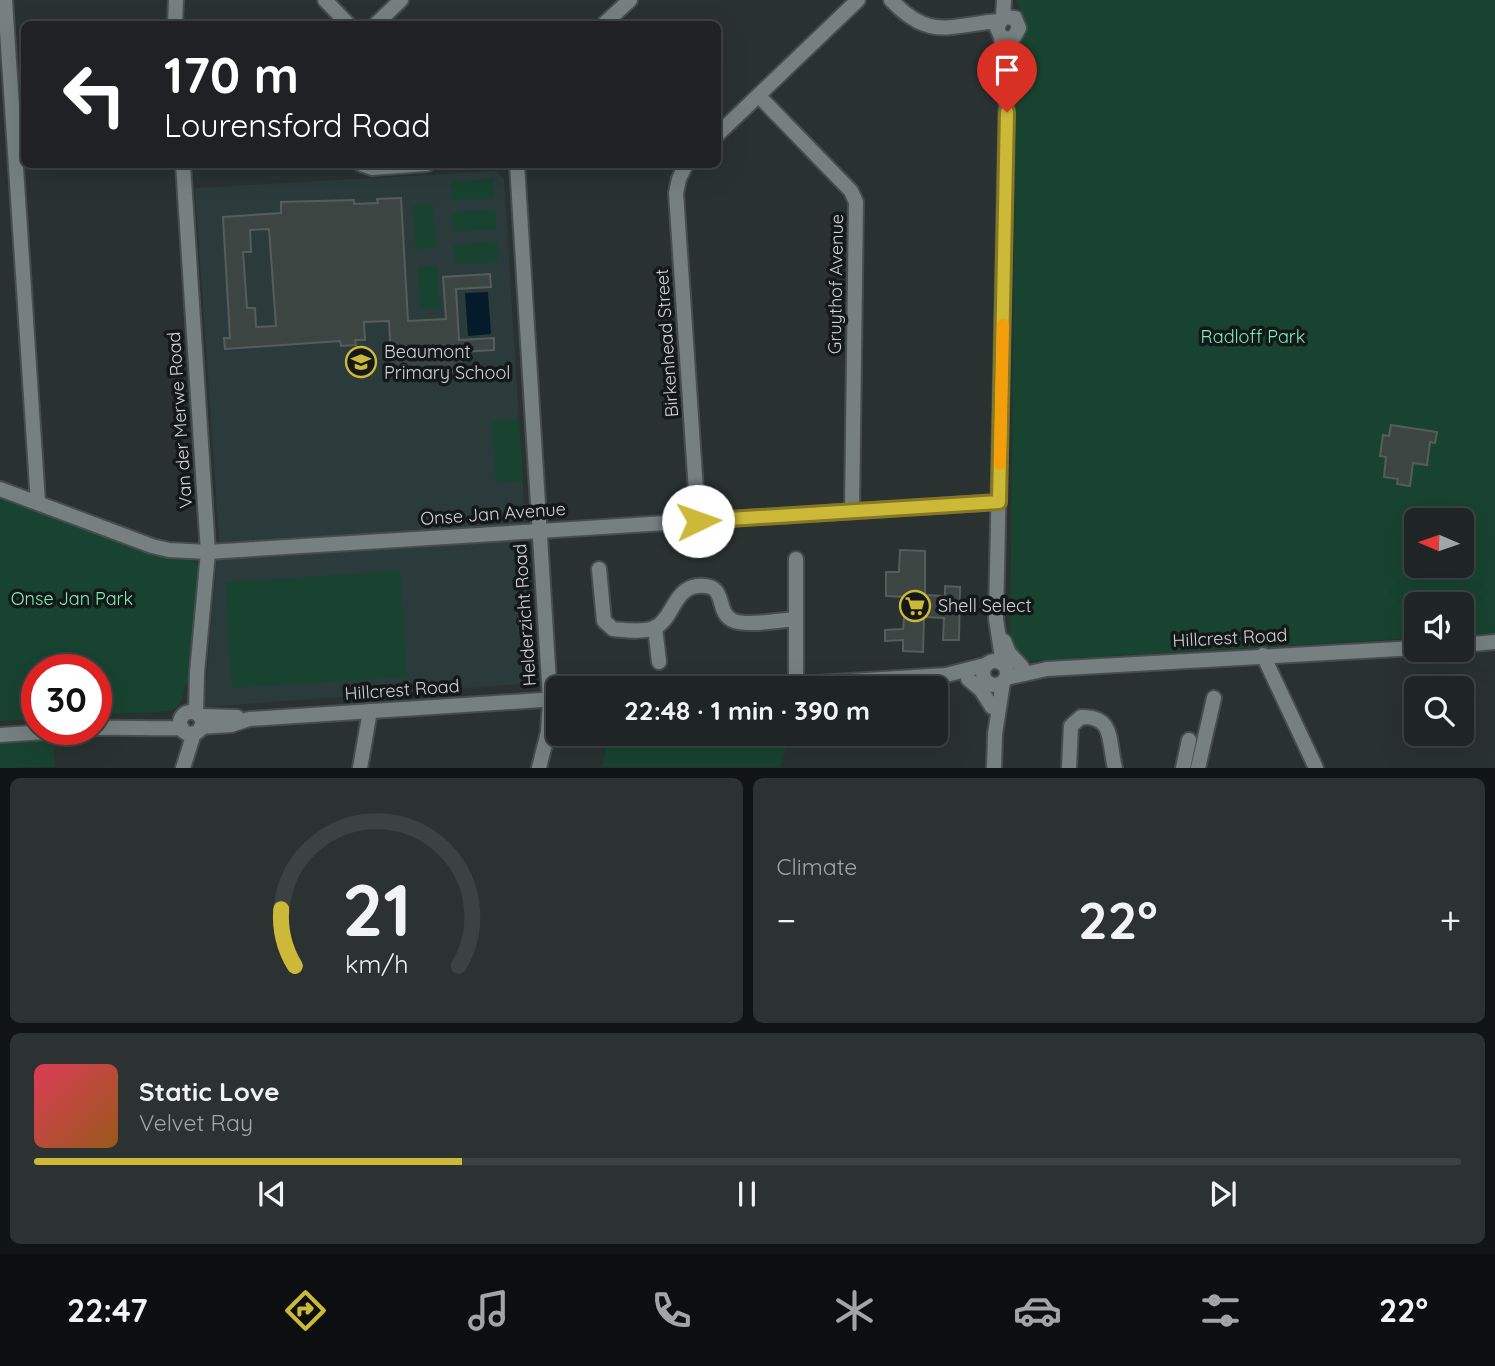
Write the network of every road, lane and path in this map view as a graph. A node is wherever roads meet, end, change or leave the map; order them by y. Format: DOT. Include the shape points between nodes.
graph roads {
  1 [pos="5,0"];
  2 [pos="176,0"];
  3 [pos="325,0"];
  4 [pos="401,0"];
  5 [pos="630,0"];
  6 [pos="858,0"];
  7 [pos="891,0"];
  8 [pos="1004,0"];
  9 [pos="1013,0"];
  10 [pos="174,21"];
  11 [pos="345,21"];
  12 [pos="379,21"];
  13 [pos="607,21"];
  14 [pos="1005,27"];
  15 [pos="759,96"];
  16 [pos="19,105"];
  17 [pos="721,131"];
  18 [pos="21,147"];
  19 [pos="22,168"];
  20 [pos="183,168"];
  21 [pos="517,168"];
  22 [pos="684,168"];
  23 [pos="0,489"];
  24 [pos="999,502"];
  25 [pos="38,503"];
  26 [pos="852,511"];
  27 [pos="698,521"];
  28 [pos="538,530"];
  29 [pos="208,552"];
  30 [pos="796,559"];
  31 [pos="598,569"];
  32 [pos="796,619"];
  33 [pos="998,625"];
  34 [pos="655,627"];
  35 [pos="1495,642"];
  36 [pos="1474,644"];
  37 [pos="1404,649"];
  38 [pos="1263,655"];
  39 [pos="659,662"];
  40 [pos="1022,667"];
  41 [pos="1047,669"];
  42 [pos="996,673"];
  43 [pos="946,675"];
  44 [pos="552,676"];
  45 [pos="796,676"];
  46 [pos="929,676"];
  47 [pos="968,679"];
  48 [pos="1214,698"];
  49 [pos="546,700"];
  50 [pos="992,707"];
  51 [pos="370,711"];
  52 [pos="191,722"];
  53 [pos="112,728"];
  54 [pos="21,734"];
  55 [pos="995,734"];
  56 [pos="0,735"];
  57 [pos="546,740"];
  58 [pos="1189,740"];
  59 [pos="183,766"];
  60 [pos="360,768"];
  61 [pos="539,768"];
  62 [pos="994,768"];
  63 [pos="1069,768"];
  64 [pos="1115,768"];
  65 [pos="1183,768"];
  66 [pos="1198,768"];
  67 [pos="1316,768"];
  1 -- 16 [label="street"];
  2 -- 10 [label="street"];
  3 -- 11 [label="street"];
  4 -- 12 [label="street"];
  5 -- 13 [label="street"];
  6 -- 15 [label="street"];
  7 -- 14 [label="street" via="920,24"];
  8 -- 14 [label="street"];
  9 -- 14 [label="street"];
  14 -- 24 [label="street"];
  15 -- 17 [label="street"];
  15 -- 26 [label="street, Gruythof Avenue" via="851,191 856,202"];
  16 -- 18 [label="street"];
  19 -- 25 [label="street"];
  20 -- 29 [label="street, Van der Merwe Road"];
  21 -- 28 [label="street, Helderzicht Road"];
  22 -- 27 [label="street, Birkenhead Street" via="676,193"];
  23 -- 25 [label="street, Onse Jan Avenue"];
  24 -- 26 [label="street, Onse Jan Avenue"];
  24 -- 33 [label="street"];
  25 -- 29 [label="street, Onse Jan Avenue" via="152,546"];
  26 -- 27 [label="street, Onse Jan Avenue"];
  27 -- 28 [label="street, Onse Jan Avenue"];
  28 -- 29 [label="street, Onse Jan Avenue"];
  28 -- 44 [label="street, Helderzicht Road"];
  29 -- 52 [label="street, Van der Merwe Road"];
  30 -- 32 [label="street"];
  31 -- 34 [label="street" via="601,610 607,625 622,630"];
  32 -- 34 [label="street" via="732,620 718,593 697,586 685,591"];
  32 -- 45 [label="street"];
  33 -- 40 [label="street" via="1009,653"];
  33 -- 42 [label="street" via="992,631"];
  34 -- 39 [label="street"];
  35 -- 36 [label="street"];
  37 -- 38 [label="street, Hillcrest Road"];
  38 -- 41 [label="street, Hillcrest Road"];
  38 -- 67 [label="street"];
  40 -- 41 [label="street, Hillcrest Road"];
  40 -- 42 [label="street, Hillcrest Road"];
  41 -- 42 [label="street, Hillcrest Road"];
  42 -- 43 [label="street, Hillcrest Road"];
  42 -- 47 [label="street, Hillcrest Road"];
  42 -- 50 [label="street"];
  42 -- 55 [label="street"];
  43 -- 46 [label="street, Hillcrest Road"];
  43 -- 47 [label="street, Hillcrest Road"];
  47 -- 50 [label="street"];
  48 -- 66 [label="street"];
  49 -- 51 [label="street, Hillcrest Road"];
  50 -- 55 [label="street"];
  51 -- 52 [label="street, Hillcrest Road" via="248,719 230,715"];
  51 -- 60 [label="street"];
  52 -- 53 [label="street, Hillcrest Road" via="152,729"];
  52 -- 59 [label="street, Van der Merwe Road"];
  54 -- 56 [label="street"];
  55 -- 62 [label="street"];
  57 -- 61 [label="street, Helderzicht Road"];
  58 -- 65 [label="street"];
  63 -- 64 [label="street" via="1071,726 1081,717 1094,717 1106,727"];
}
